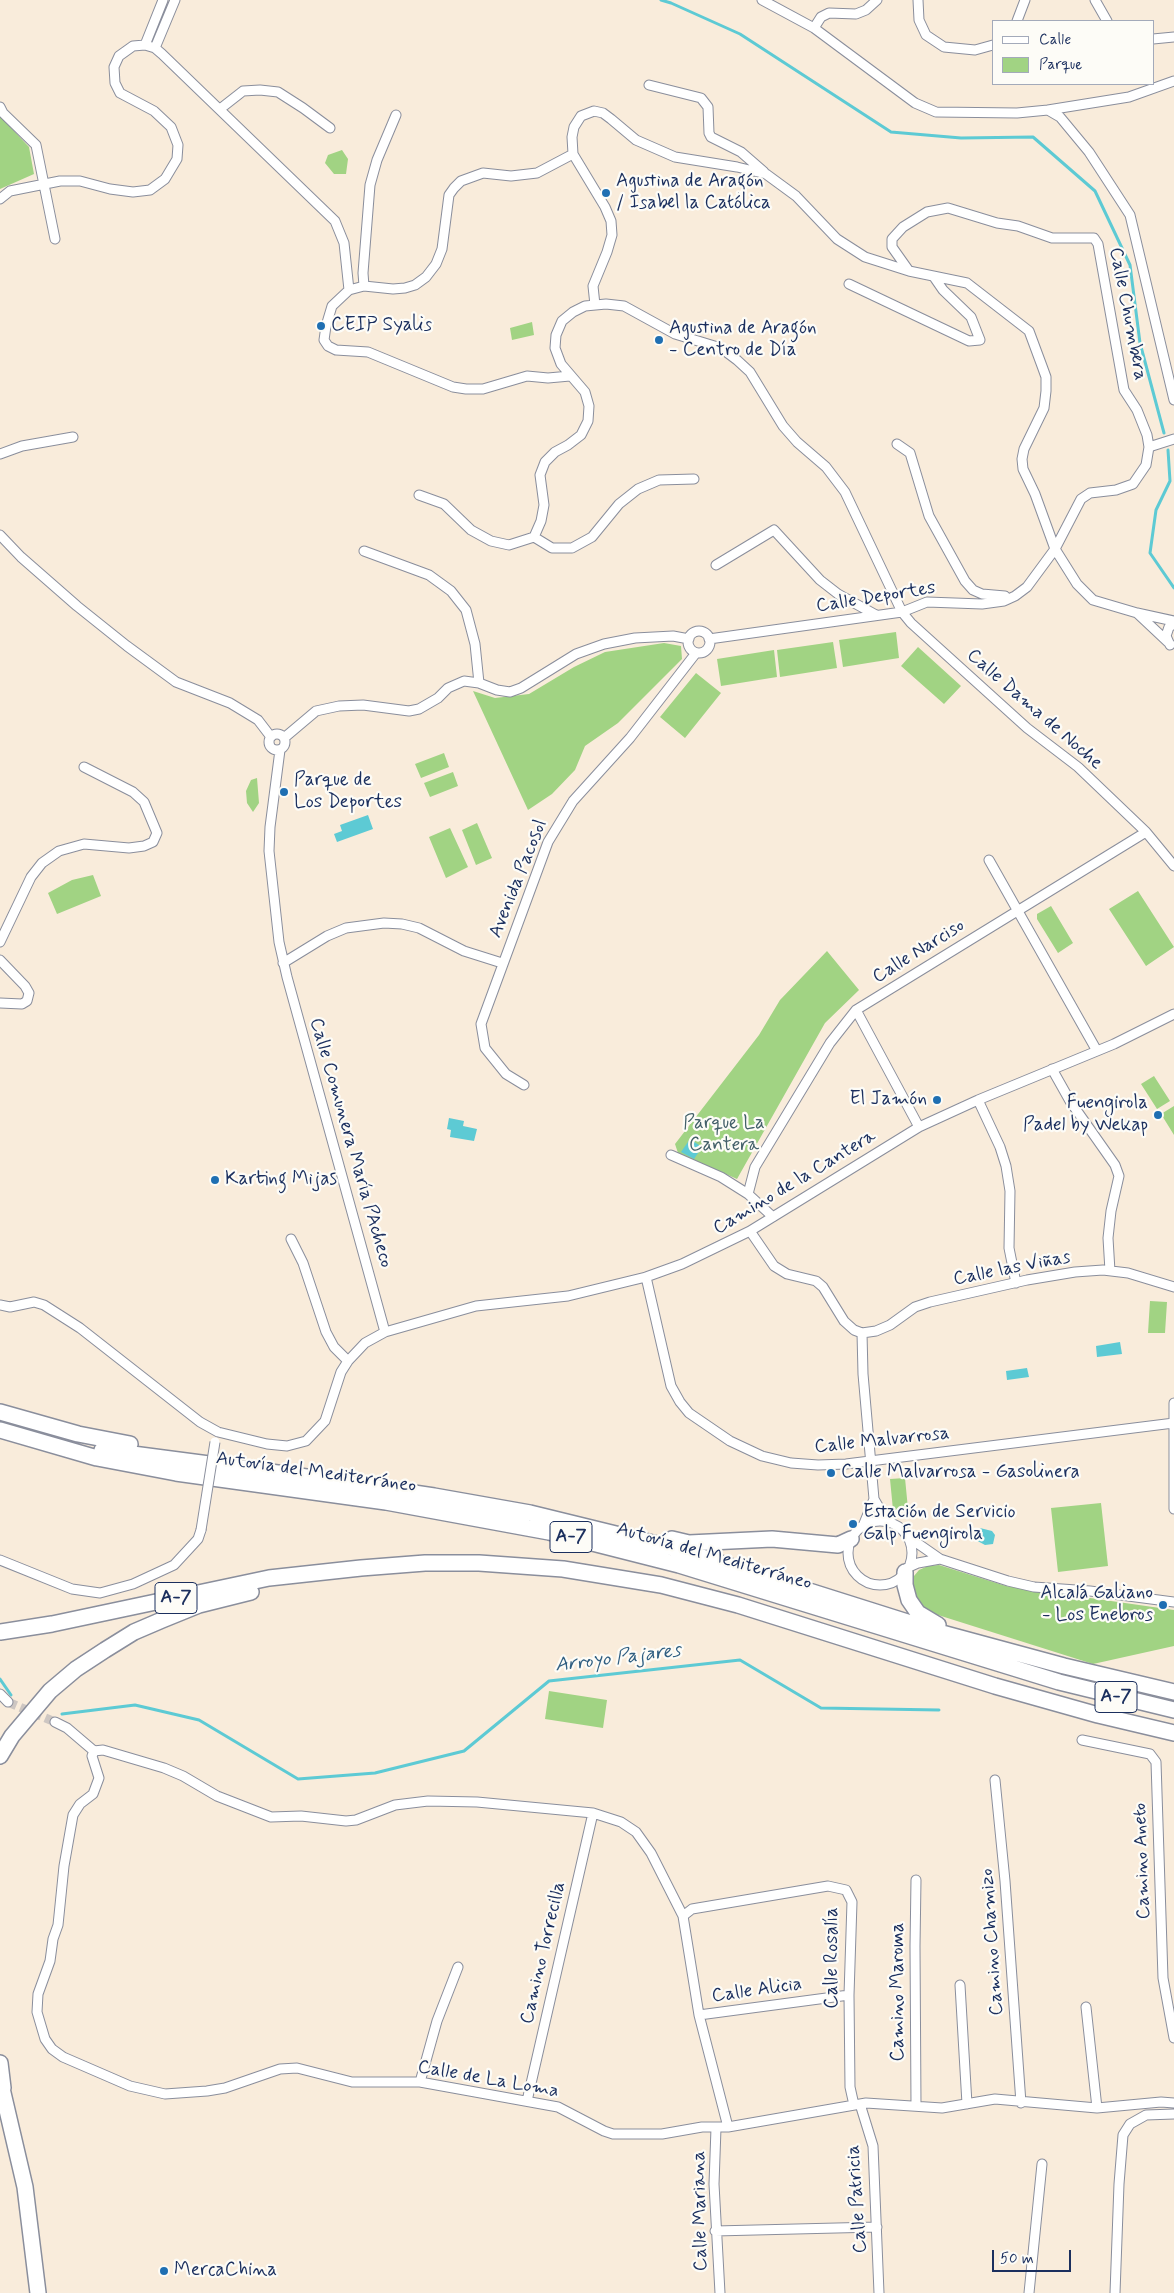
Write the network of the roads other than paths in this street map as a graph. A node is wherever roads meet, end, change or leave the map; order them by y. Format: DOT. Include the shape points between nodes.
graph roads {
  1 [pos="164,0"];
  2 [pos="174,0"];
  3 [pos="762,0"];
  4 [pos="877,0"];
  5 [pos="918,0"];
  6 [pos="1025,0"];
  7 [pos="1095,0"];
  8 [pos="779,4"];
  9 [pos="1017,20"];
  10 [pos="1107,20"];
  11 [pos="814,28"];
  12 [pos="1174,37"];
  13 [pos="1154,39"];
  14 [pos="145,45"];
  15 [pos="992,45"];
  16 [pos="156,48"];
  17 [pos="1174,81"];
  18 [pos="648,85"];
  19 [pos="0,108"];
  20 [pos="220,109"];
  21 [pos="1048,110"];
  22 [pos="396,115"];
  23 [pos="330,128"];
  24 [pos="741,152"];
  25 [pos="573,154"];
  26 [pos="737,166"];
  27 [pos="766,174"];
  28 [pos="44,183"];
  29 [pos="0,199"];
  30 [pos="55,239"];
  31 [pos="909,271"];
  32 [pos="934,276"];
  33 [pos="849,284"];
  34 [pos="364,286"];
  35 [pos="349,290"];
  36 [pos="595,305"];
  37 [pos="570,376"];
  38 [pos="1174,400"];
  39 [pos="73,437"];
  40 [pos="1174,439"];
  41 [pos="897,444"];
  42 [pos="1149,447"];
  43 [pos="0,454"];
  44 [pos="694,479"];
  45 [pos="419,495"];
  46 [pos="0,535"];
  47 [pos="534,538"];
  48 [pos="1055,549"];
  49 [pos="364,551"];
  50 [pos="716,565"];
  51 [pos="1015,596"];
  52 [pos="902,612"];
  53 [pos="1137,613"];
  54 [pos="876,615"];
  55 [pos="1174,622"];
  56 [pos="688,639"];
  57 [pos="709,639"];
  58 [pos="1172,646"];
  59 [pos="696,653"];
  60 [pos="479,683"];
  61 [pos="271,737"];
  62 [pos="284,738"];
  63 [pos="280,750"];
  64 [pos="84,767"];
  65 [pos="1146,832"];
  66 [pos="989,860"];
  67 [pos="1174,866"];
  68 [pos="1016,910"];
  69 [pos="0,942"];
  70 [pos="0,960"];
  71 [pos="283,962"];
  72 [pos="502,964"];
  73 [pos="0,1004"];
  74 [pos="856,1010"];
  75 [pos="1174,1014"];
  76 [pos="1097,1051"];
  77 [pos="1052,1069"];
  78 [pos="524,1085"];
  79 [pos="978,1100"];
  80 [pos="919,1127"];
  81 [pos="671,1155"];
  82 [pos="748,1194"];
  83 [pos="773,1217"];
  84 [pos="750,1231"];
  85 [pos="290,1238"];
  86 [pos="1110,1271"];
  87 [pos="646,1277"];
  88 [pos="1016,1282"];
  89 [pos="1170,1286"];
  90 [pos="0,1305"];
  91 [pos="385,1332"];
  92 [pos="862,1333"];
  93 [pos="348,1361"];
  94 [pos="1174,1403"];
  95 [pos="0,1412"];
  96 [pos="1174,1423"];
  97 [pos="0,1430"];
  98 [pos="218,1432"];
  99 [pos="70,1450"];
  100 [pos="187,1460"];
  101 [pos="871,1461"];
  102 [pos="874,1499"];
  103 [pos="1174,1509"];
  104 [pos="892,1524"];
  105 [pos="863,1526"];
  106 [pos="622,1535"];
  107 [pos="907,1536"];
  108 [pos="851,1539"];
  109 [pos="0,1560"];
  110 [pos="940,1560"];
  111 [pos="906,1570"];
  112 [pos="299,1576"];
  113 [pos="1174,1602"];
  114 [pos="0,1632"];
  115 [pos="993,1645"];
  116 [pos="1174,1692"];
  117 [pos="0,1694"];
  118 [pos="8,1702"];
  119 [pos="1174,1710"];
  120 [pos="55,1722"];
  121 [pos="1174,1733"];
  122 [pos="1082,1740"];
  123 [pos="94,1751"];
  124 [pos="0,1756"];
  125 [pos="995,1780"];
  126 [pos="593,1813"];
  127 [pos="916,1880"];
  128 [pos="683,1916"];
  129 [pos="458,1968"];
  130 [pos="960,1985"];
  131 [pos="849,1995"];
  132 [pos="1086,2007"];
  133 [pos="699,2015"];
  134 [pos="1174,2038"];
  135 [pos="0,2063"];
  136 [pos="420,2082"];
  137 [pos="2,2084"];
  138 [pos="527,2101"];
  139 [pos="1022,2102"];
  140 [pos="1174,2103"];
  141 [pos="967,2104"];
  142 [pos="857,2105"];
  143 [pos="916,2105"];
  144 [pos="1097,2108"];
  145 [pos="1174,2114"];
  146 [pos="728,2127"];
  147 [pos="716,2128"];
  148 [pos="1042,2164"];
  149 [pos="877,2227"];
  150 [pos="715,2231"];
  151 [pos="38,2293"];
  152 [pos="720,2293"];
  153 [pos="879,2293"];
  154 [pos="1029,2293"];
  155 [pos="1116,2293"];
  1 -- 14 [label="street"];
  2 -- 16 [label="street"];
  3 -- 8 [label="street"];
  4 -- 11 [label="street" via="856,14 828,13"];
  5 -- 15 [label="street" via="919,20 926,35 944,46 975,50"];
  6 -- 9 [label="street"];
  7 -- 10 [label="street"];
  8 -- 11 [label="street"];
  11 -- 21 [label="street" via="914,103 936,112"];
  12 -- 13 [label="street"];
  14 -- 16 [label="street"];
  14 -- 28 [label="street" via="133,46 119,56 114,67 115,83 120,93 154,111 171,127 178,145 177,159 165,178 150,190 133,192 80,181"];
  16 -- 20 [label="street"];
  17 -- 21 [label="street" via="1129,97"];
  18 -- 24 [label="street" via="701,98 708,107 708,133"];
  19 -- 28 [label="street" via="36,145"];
  20 -- 23 [label="street" via="243,91 278,92"];
  20 -- 35 [label="street" via="335,221 344,243"];
  21 -- 38 [label="street, Calle Chumbera" via="1060,117 1078,138 1130,215"];
  22 -- 34 [label="street" via="370,185"];
  24 -- 26 [label="street"];
  24 -- 27 [label="street"];
  25 -- 26 [label="street" via="574,128 581,116 594,111 602,113 636,140 656,150 675,157"];
  25 -- 34 [label="street" via="536,173 511,176 483,173 462,181 449,196 442,250 426,277 405,288"];
  25 -- 36 [label="street" via="611,221 612,235 593,286"];
  26 -- 27 [label="street"];
  27 -- 31 [label="street" via="796,196 837,238 865,256"];
  28 -- 29 [label="street" via="10,191"];
  28 -- 30 [label="street"];
  31 -- 32 [label="street"];
  31 -- 42 [label="street, Calle Chumbera" via="892,247 892,239 903,226 927,212 948,208 1052,238 1091,237 1097,241 1124,390 1148,435"];
  32 -- 33 [label="street" via="943,290 971,316 980,340 969,341"];
  32 -- 48 [label="street" via="967,283 1028,331 1046,377 1046,391 1044,408 1024,449 1023,469"];
  34 -- 35 [label="street"];
  35 -- 37 [label="street" via="332,306 326,326 324,340 336,350 368,352 453,387 466,389 483,389 527,376"];
  36 -- 37 [label="street" via="573,312 562,321 556,335 555,348"];
  36 -- 52 [label="street, Calle Dama de Noche" via="624,306 674,334 721,348 750,372 783,426 826,467 844,492"];
  37 -- 47 [label="street" via="585,392 589,406 588,421 581,435 545,462 540,475 544,505 542,521"];
  39 -- 43 [label="street" via="22,446"];
  40 -- 42 [label="street"];
  41 -- 51 [label="street" via="910,453 929,516 965,581 982,594"];
  42 -- 48 [label="street" via="1146,465 1133,484 1090,494 1081,500"];
  44 -- 47 [label="street" via="659,480 638,489 620,504 592,537 572,548 552,548"];
  45 -- 47 [label="street" via="444,504 471,530 491,541 509,545"];
  46 -- 61 [label="street" via="21,558 126,646 176,682 230,704 258,720"];
  48 -- 51 [label="street, Calle Deportes" via="1027,586"];
  48 -- 53 [label="street" via="1077,584 1092,600"];
  49 -- 60 [label="street" via="430,575 451,591 466,610"];
  50 -- 54 [label="street" via="774,530 820,580"];
  51 -- 52 [label="street, Calle Deportes" via="982,604 927,602"];
  52 -- 54 [label="street, Calle Deportes"];
  52 -- 65 [label="street, Calle Dama de Noche" via="1020,722 1078,767"];
  53 -- 55 [label="street"];
  53 -- 58 [label="street"];
  54 -- 57 [label="street, Calle Deportes"];
  55 -- 58 [label="street" via="1166,636"];
  56 -- 57 [label="street" via="701,632"];
  56 -- 59 [label="street" via="691,650"];
  56 -- 60 [label="street" via="673,636 635,638 604,644 576,654 522,688 510,692"];
  57 -- 59 [label="street" via="706,650"];
  59 -- 72 [label="street, Avenida Pacosol" via="630,738 560,819 548,842"];
  60 -- 62 [label="street" via="464,681 455,684 438,698 409,711 362,706 316,711"];
  61 -- 62 [label="street" via="278,734"];
  61 -- 63 [label="street" via="270,747"];
  62 -- 63 [label="street" via="284,746"];
  63 -- 71 [label="street, Calle Comunera María PAcheco" via="270,851"];
  64 -- 69 [label="street" via="133,792 144,802 157,833 154,842 128,848 84,844 59,851 42,863 31,877"];
  65 -- 67 [label="street"];
  65 -- 68 [label="street, Calle Narciso"];
  66 -- 68 [label="street"];
  68 -- 74 [label="street, Calle Narciso"];
  68 -- 76 [label="street"];
  70 -- 73 [label="street" via="26,986 28,993 27,1001 22,1004"];
  71 -- 72 [label="street" via="333,933 384,923 419,928 464,951"];
  71 -- 91 [label="street, Calle Comunera María PAcheco"];
  72 -- 78 [label="street, Avenida Pacosol" via="481,1024 485,1048 506,1074"];
  74 -- 80 [label="street"];
  74 -- 82 [label="street, Calle Narciso" via="830,1043 755,1167"];
  75 -- 76 [label="street, Camino de la Cantera"];
  76 -- 77 [label="street, Camino de la Cantera"];
  77 -- 79 [label="street, Camino de la Cantera"];
  77 -- 86 [label="street" via="1070,1101 1115,1165 1118,1176 1108,1238"];
  79 -- 80 [label="street, Camino de la Cantera"];
  79 -- 88 [label="street" via="1006,1166 1010,1191 1009,1248"];
  80 -- 83 [label="street, Camino de la Cantera"];
  81 -- 82 [label="street" via="721,1177"];
  82 -- 83 [label="street"];
  83 -- 84 [label="street, Camino de la Cantera"];
  84 -- 87 [label="street, Camino de la Cantera" via="682,1264"];
  84 -- 92 [label="street" via="774,1266 787,1274 816,1280 844,1321"];
  85 -- 93 [label="street" via="303,1262 326,1332 334,1347"];
  86 -- 88 [label="street, Calle las Viñas" via="1075,1272"];
  86 -- 89 [label="street, Calle las Viñas"];
  87 -- 91 [label="street, Camino de la Cantera" via="568,1296 476,1306"];
  87 -- 101 [label="street, Calle Malvarrosa" via="672,1386 689,1412 730,1441 762,1456 818,1465"];
  88 -- 92 [label="street, Calle las Viñas" via="915,1307 890,1325"];
  90 -- 98 [label="street, Camino de la Cantera" via="10,1307 34,1302 56,1311 200,1422"];
  91 -- 93 [label="street, Camino de la Cantera" via="365,1343"];
  92 -- 101 [label="street"];
  93 -- 98 [label="street, Camino de la Cantera" via="341,1372 325,1420 306,1442 288,1446 268,1444"];
  94 -- 96 [label="street"];
  95 -- 100 [label="highway" via="78,1434 160,1450"];
  96 -- 101 [label="street, Calle Malvarrosa"];
  96 -- 103 [label="street"];
  97 -- 99 [label="highway, Autovía del Mediterráneo / A-7"];
  98 -- 109 [label="street, bridge" via="201,1530 198,1539 174,1565 133,1584 100,1592 72,1589"];
  99 -- 100 [label="highway"];
  99 -- 119 [label="highway, Autovía del Mediterráneo / A-7" via="176,1473 395,1503 549,1532 679,1565 1059,1682"];
  100 -- 106 [label="highway" via="434,1496 530,1513"];
  101 -- 102 [label="street"];
  102 -- 104 [label="street" via="880,1512"];
  102 -- 105 [label="street"];
  104 -- 105 [label="street" via="878,1521"];
  104 -- 107 [label="street"];
  105 -- 108 [label="street"];
  106 -- 108 [label="highway" via="646,1534 689,1543 772,1539 838,1545"];
  106 -- 115 [label="highway" via="739,1568 942,1633"];
  107 -- 110 [label="street"];
  107 -- 111 [label="street" via="912,1552"];
  108 -- 111 [label="street" via="849,1561 861,1579 882,1585 895,1581"];
  110 -- 111 [label="street" via="926,1560"];
  110 -- 113 [label="street" via="1034,1587"];
  111 -- 115 [label="highway" via="909,1600 918,1613 930,1622"];
  112 -- 114 [label="highway, A-7" via="269,1578"];
  112 -- 121 [label="highway, A-7" via="425,1563 479,1564 563,1569 661,1585 738,1605 995,1686"];
  112 -- 124 [label="highway" via="199,1605 134,1632 112,1645 50,1691 12,1736"];
  115 -- 116 [label="highway"];
  117 -- 118 [label="street"];
  120 -- 123 [label="street"];
  122 -- 134 [label="street, Camino Aneto" via="1150,1754 1156,1762 1163,1978"];
  123 -- 126 [label="street" via="103,1750 164,1768 217,1796 270,1817 356,1820 394,1805 428,1801 477,1802"];
  123 -- 136 [label="street, Calle de La Loma" via="92,1756 99,1778 92,1794 73,1815 58,1925 38,1994 37,2012 45,2039 52,2049 113,2080 150,2092 172,2094 217,2090 291,2067 361,2083"];
  125 -- 139 [label="street, Camino Chamizo"];
  126 -- 128 [label="street" via="621,1822 636,1832 652,1853"];
  126 -- 138 [label="street, Camino Torrecilla"];
  127 -- 143 [label="street, Camino Maroma"];
  128 -- 131 [label="street, Calle Rosalía" via="692,1909 828,1886 846,1890 852,1902"];
  128 -- 133 [label="street"];
  129 -- 136 [label="street" via="437,2021"];
  130 -- 141 [label="street"];
  131 -- 133 [label="street, Calle Alicia"];
  131 -- 142 [label="street, Calle Rosalía" via="850,2087"];
  132 -- 144 [label="street"];
  133 -- 146 [label="street"];
  135 -- 137 [label="highway"];
  136 -- 138 [label="street, Calle de La Loma"];
  137 -- 151 [label="highway" via="25,2187"];
  138 -- 147 [label="street, Calle de La Loma" via="558,2107 614,2134 662,2134 702,2127"];
  139 -- 141 [label="street, Calle de La Loma" via="995,2099"];
  139 -- 144 [label="street, Calle de La Loma"];
  140 -- 144 [label="street, Calle de La Loma"];
  141 -- 143 [label="street, Calle de La Loma" via="942,2108"];
  142 -- 143 [label="street, Calle de La Loma"];
  142 -- 146 [label="street, Calle de La Loma"];
  142 -- 149 [label="street, Calle Patricia" via="873,2146"];
  145 -- 155 [label="street" via="1146,2115 1130,2124 1123,2135"];
  146 -- 147 [label="street, Calle de La Loma"];
  147 -- 150 [label="street, Calle Mariana"];
  148 -- 154 [label="street"];
  149 -- 150 [label="street"];
  149 -- 153 [label="street, Calle Patricia"];
  150 -- 152 [label="street, Calle Mariana"];
}
